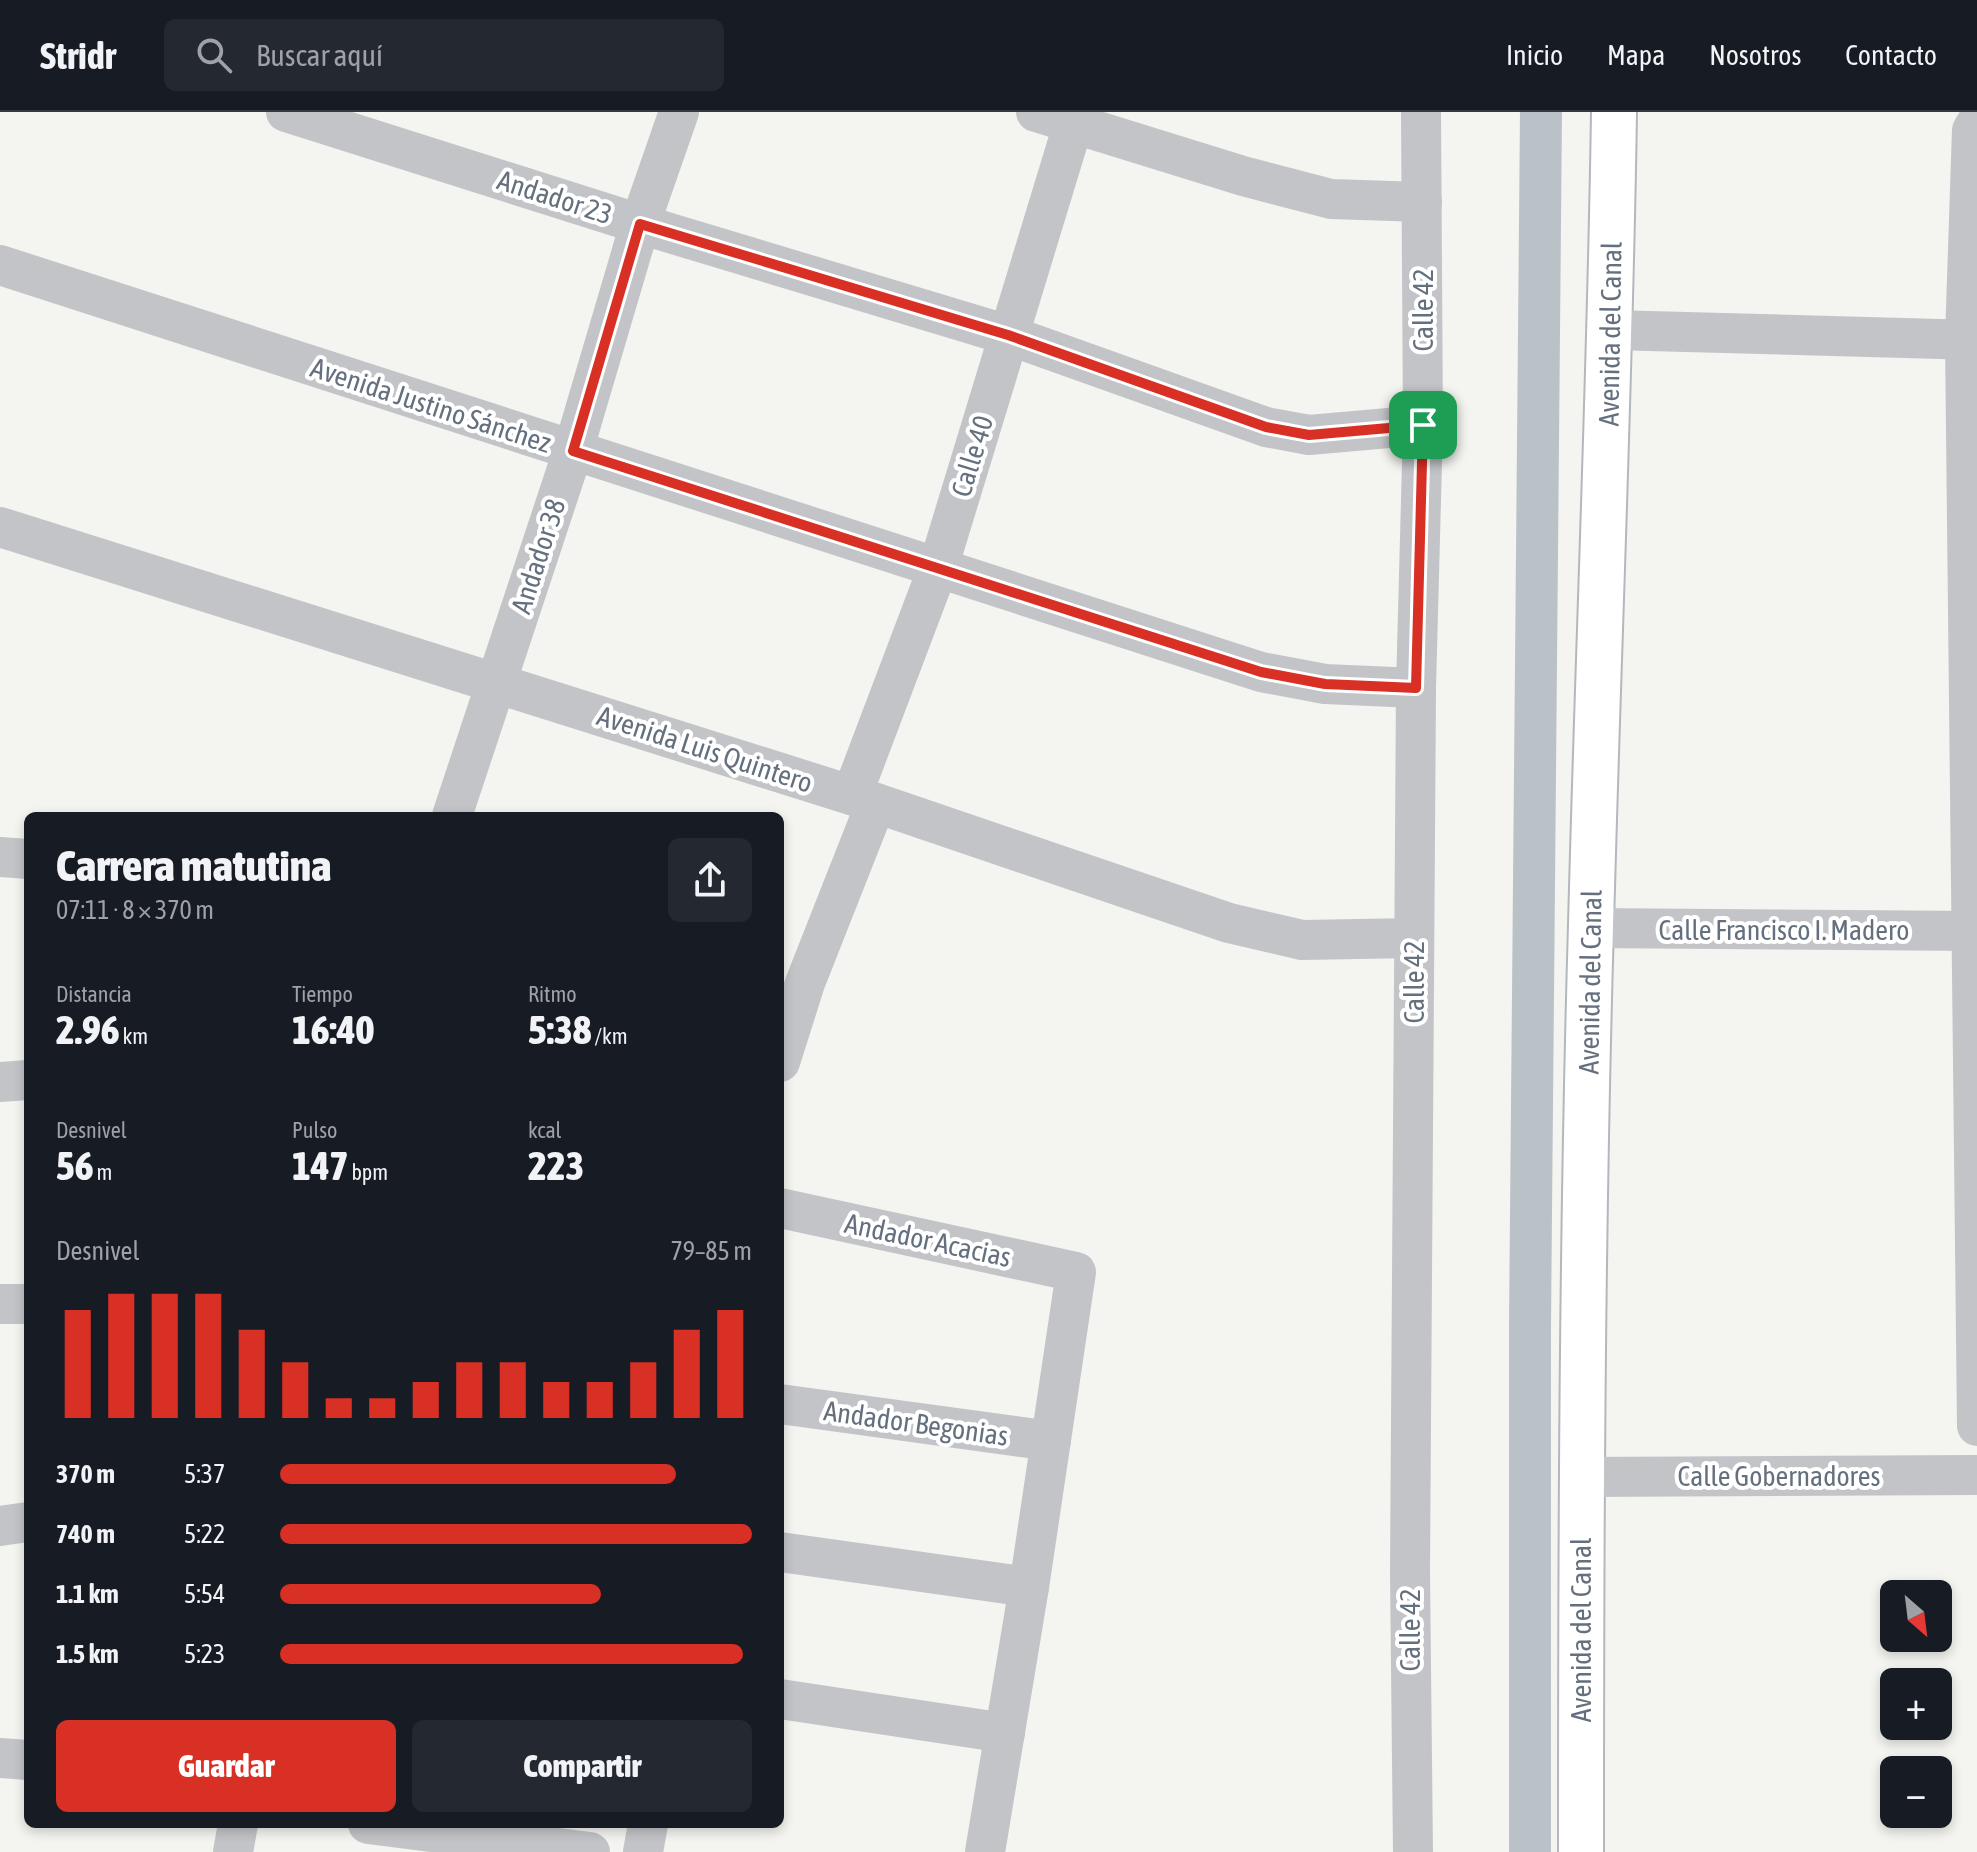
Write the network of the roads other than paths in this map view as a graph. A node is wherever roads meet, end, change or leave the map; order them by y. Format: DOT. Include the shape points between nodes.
graph roads {
  1 [pos="286,112"];
  2 [pos="679,112"];
  3 [pos="1421,112"];
  4 [pos="1614,112"];
  5 [pos="1062,116"];
  6 [pos="1977,122"];
  7 [pos="1422,202"];
  8 [pos="640,224"];
  9 [pos="0,265"];
  10 [pos="1611,330"];
  11 [pos="1008,335"];
  12 [pos="1971,339"];
  13 [pos="1423,425"];
  14 [pos="573,451"];
  15 [pos="0,527"];
  16 [pos="938,568"];
  17 [pos="495,683"];
  18 [pos="1416,688"];
  19 [pos="864,799"];
  20 [pos="453,812"];
  21 [pos="0,857"];
  22 [pos="24,859"];
  23 [pos="1590,928"];
  24 [pos="1975,931"];
  25 [pos="1414,938"];
  26 [pos="793,980"];
  27 [pos="784,1037"];
  28 [pos="24,1080"];
  29 [pos="0,1082"];
  30 [pos="784,1209"];
  31 [pos="0,1304"];
  32 [pos="24,1304"];
  33 [pos="784,1405"];
  34 [pos="1977,1426"];
  35 [pos="1051,1441"];
  36 [pos="1977,1475"];
  37 [pos="1581,1477"];
  38 [pos="24,1523"];
  39 [pos="0,1526"];
  40 [pos="784,1553"];
  41 [pos="1029,1587"];
  42 [pos="784,1700"];
  43 [pos="1005,1733"];
  44 [pos="0,1758"];
  45 [pos="24,1760"];
  46 [pos="237,1828"];
  47 [pos="400,1828"];
  48 [pos="647,1828"];
  49 [pos="233,1852"];
  50 [pos="590,1852"];
  51 [pos="643,1852"];
  52 [pos="985,1852"];
  53 [pos="1413,1852"];
  54 [pos="1581,1852"];
  1 -- 8 [label="street, Andador 23"];
  2 -- 8 [label="street, Andador 38"];
  3 -- 7 [label="street, Calle 42"];
  4 -- 10 [label="street, Avenida del Canal"];
  5 -- 7 [label="street" via="1331,199"];
  5 -- 11 [label="street, Calle 40"];
  6 -- 12 [label="street" via="1972,130"];
  7 -- 13 [label="street, Calle 42"];
  8 -- 11 [label="street, Andador 23"];
  8 -- 14 [label="street, Andador 38"];
  9 -- 14 [label="street, Avenida Justino Sánchez"];
  10 -- 12 [label="street"];
  10 -- 23 [label="street, Avenida del Canal"];
  11 -- 13 [label="street, Andador 23" via="1266,427 1309,435"];
  11 -- 16 [label="street, Calle 40"];
  12 -- 24 [label="street"];
  13 -- 18 [label="street, Calle 42"];
  14 -- 16 [label="street, Avenida Justino Sánchez"];
  14 -- 17 [label="street, Andador 38"];
  15 -- 17 [label="street, Avenida Luis Quintero"];
  16 -- 18 [label="street, Avenida Justino Sánchez" via="1261,672 1325,684"];
  16 -- 19 [label="street, Calle 40"];
  17 -- 19 [label="street, Avenida Luis Quintero"];
  17 -- 20 [label="street, Andador 38"];
  18 -- 25 [label="street, Calle 42"];
  19 -- 25 [label="street, Avenida Luis Quintero" via="1229,923 1302,940"];
  19 -- 26 [label="street, Calle 40"];
  21 -- 22 [label="street"];
  23 -- 24 [label="street, Calle Francisco I. Madero"];
  23 -- 37 [label="street, Avenida del Canal"];
  24 -- 34 [label="street"];
  25 -- 53 [label="street, Calle 42"];
  26 -- 27 [label="street, Calle 40"];
  28 -- 29 [label="street"];
  30 -- 35 [label="street, Andador Acacias" via="1076,1272"];
  31 -- 32 [label="street"];
  33 -- 35 [label="street, Andador Begonias"];
  35 -- 41 [label="street"];
  36 -- 37 [label="street, Calle Gobernadores"];
  37 -- 54 [label="street, Avenida del Canal"];
  38 -- 39 [label="street"];
  40 -- 41 [label="street"];
  41 -- 43 [label="street"];
  42 -- 43 [label="street"];
  43 -- 52 [label="street"];
  44 -- 45 [label="street"];
  46 -- 49 [label="street"];
  47 -- 50 [label="street"];
  48 -- 51 [label="street"];
}
